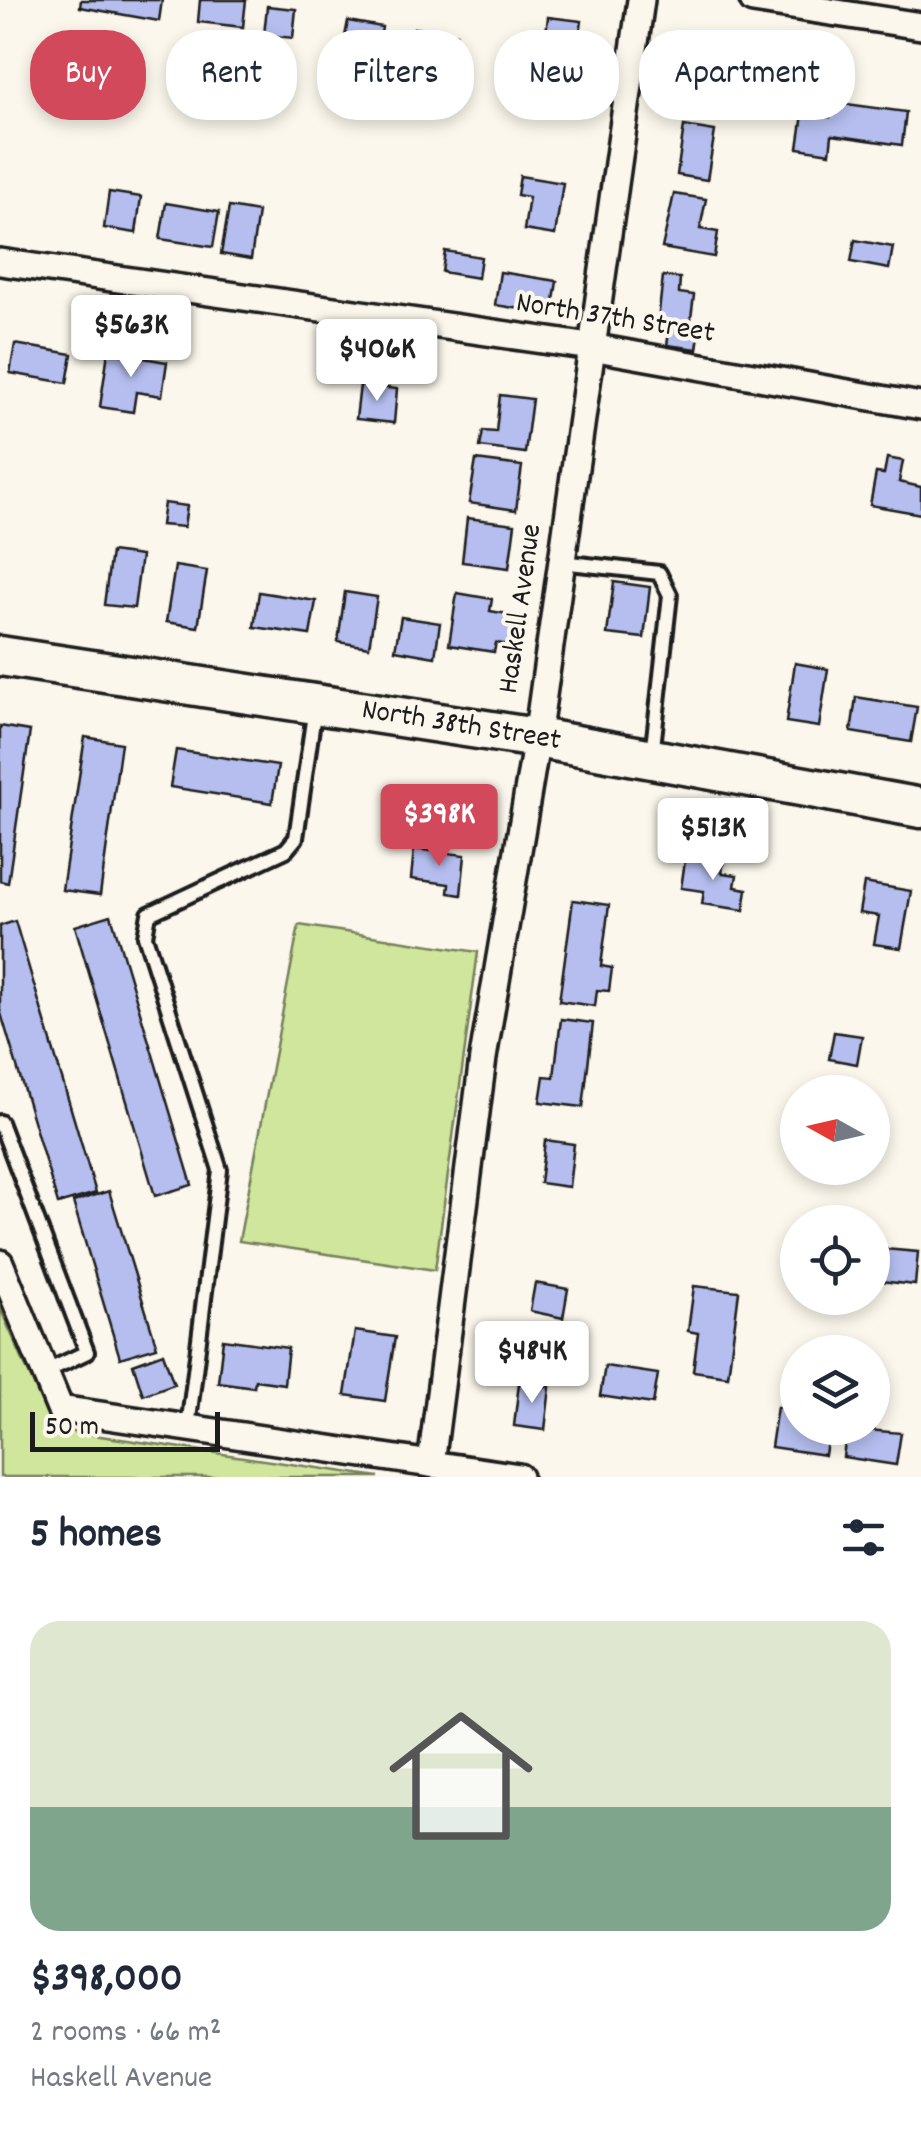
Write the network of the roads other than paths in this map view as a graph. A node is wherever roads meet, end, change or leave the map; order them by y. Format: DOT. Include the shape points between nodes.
graph roads {
  1 [pos="641,0"];
  2 [pos="753,0"];
  3 [pos="921,26"];
  4 [pos="0,262"];
  5 [pos="590,347"];
  6 [pos="921,406"];
  7 [pos="561,562"];
  8 [pos="0,656"];
  9 [pos="316,704"];
  10 [pos="537,738"];
  11 [pos="652,759"];
  12 [pos="921,808"];
  13 [pos="0,1122"];
  14 [pos="0,1262"];
  15 [pos="45,1372"];
  16 [pos="188,1428"];
  17 [pos="431,1464"];
  18 [pos="519,1477"];
  1 -- 5 [label="street, Haskell Avenue"];
  2 -- 3 [label="street"];
  4 -- 5 [label="street, North 37th Street"];
  5 -- 6 [label="street, North 37th Street"];
  5 -- 7 [label="street, Haskell Avenue"];
  7 -- 10 [label="street, Haskell Avenue"];
  7 -- 11 [label="lane" via="659,572 670,595"];
  8 -- 9 [label="street, North 38th Street"];
  9 -- 10 [label="street, North 38th Street"];
  9 -- 16 [label="lane" via="296,838 286,850 149,914 145,936 220,1170"];
  10 -- 11 [label="street, North 38th Street"];
  10 -- 17 [label="street, Haskell Avenue" via="483,1058"];
  11 -- 12 [label="street, North 38th Street"];
  13 -- 15 [label="lane" via="87,1352"];
  14 -- 15 [label="street"];
  15 -- 16 [label="street" via="60,1410"];
  16 -- 17 [label="street"];
  17 -- 18 [label="street"];
}
